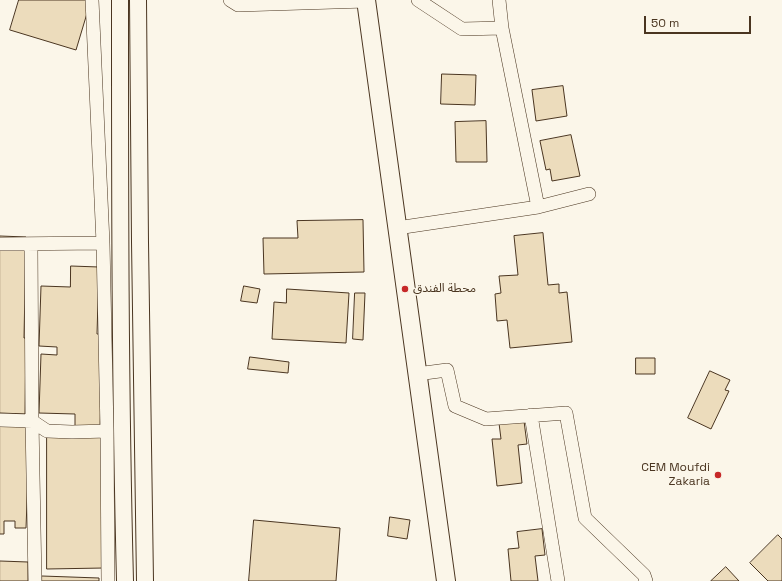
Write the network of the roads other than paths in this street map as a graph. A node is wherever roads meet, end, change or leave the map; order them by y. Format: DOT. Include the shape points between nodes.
graph roads {
  1 [pos="92,0"];
  2 [pos="120,0"];
  3 [pos="138,0"];
  4 [pos="230,0"];
  5 [pos="418,0"];
  6 [pos="498,0"];
  7 [pos="366,1"];
  8 [pos="502,28"];
  9 [pos="589,194"];
  10 [pos="538,207"];
  11 [pos="397,228"];
  12 [pos="103,243"];
  13 [pos="0,244"];
  14 [pos="31,244"];
  15 [pos="418,374"];
  16 [pos="531,416"];
  17 [pos="0,420"];
  18 [pos="32,421"];
  19 [pos="107,431"];
  20 [pos="35,581"];
  21 [pos="108,581"];
  22 [pos="125,581"];
  23 [pos="145,581"];
  24 [pos="446,581"];
  25 [pos="558,581"];
  26 [pos="646,581"];
  1 -- 12 [label="street"];
  2 -- 22 [label="street"];
  3 -- 23 [label="street"];
  4 -- 7 [label="street" via="238,5"];
  5 -- 8 [label="street" via="462,29"];
  6 -- 8 [label="street"];
  7 -- 11 [label="main road"];
  8 -- 10 [label="street"];
  9 -- 10 [label="street"];
  10 -- 11 [label="street"];
  11 -- 15 [label="main road"];
  12 -- 14 [label="street"];
  12 -- 19 [label="street"];
  13 -- 14 [label="street"];
  14 -- 18 [label="street"];
  15 -- 16 [label="street" via="447,370 455,406 486,419"];
  15 -- 24 [label="main road"];
  16 -- 25 [label="street"];
  16 -- 26 [label="street" via="566,413 585,518 644,575"];
  17 -- 18 [label="street"];
  18 -- 19 [label="street" via="47,431"];
  18 -- 20 [label="street"];
  19 -- 21 [label="street"];
}
